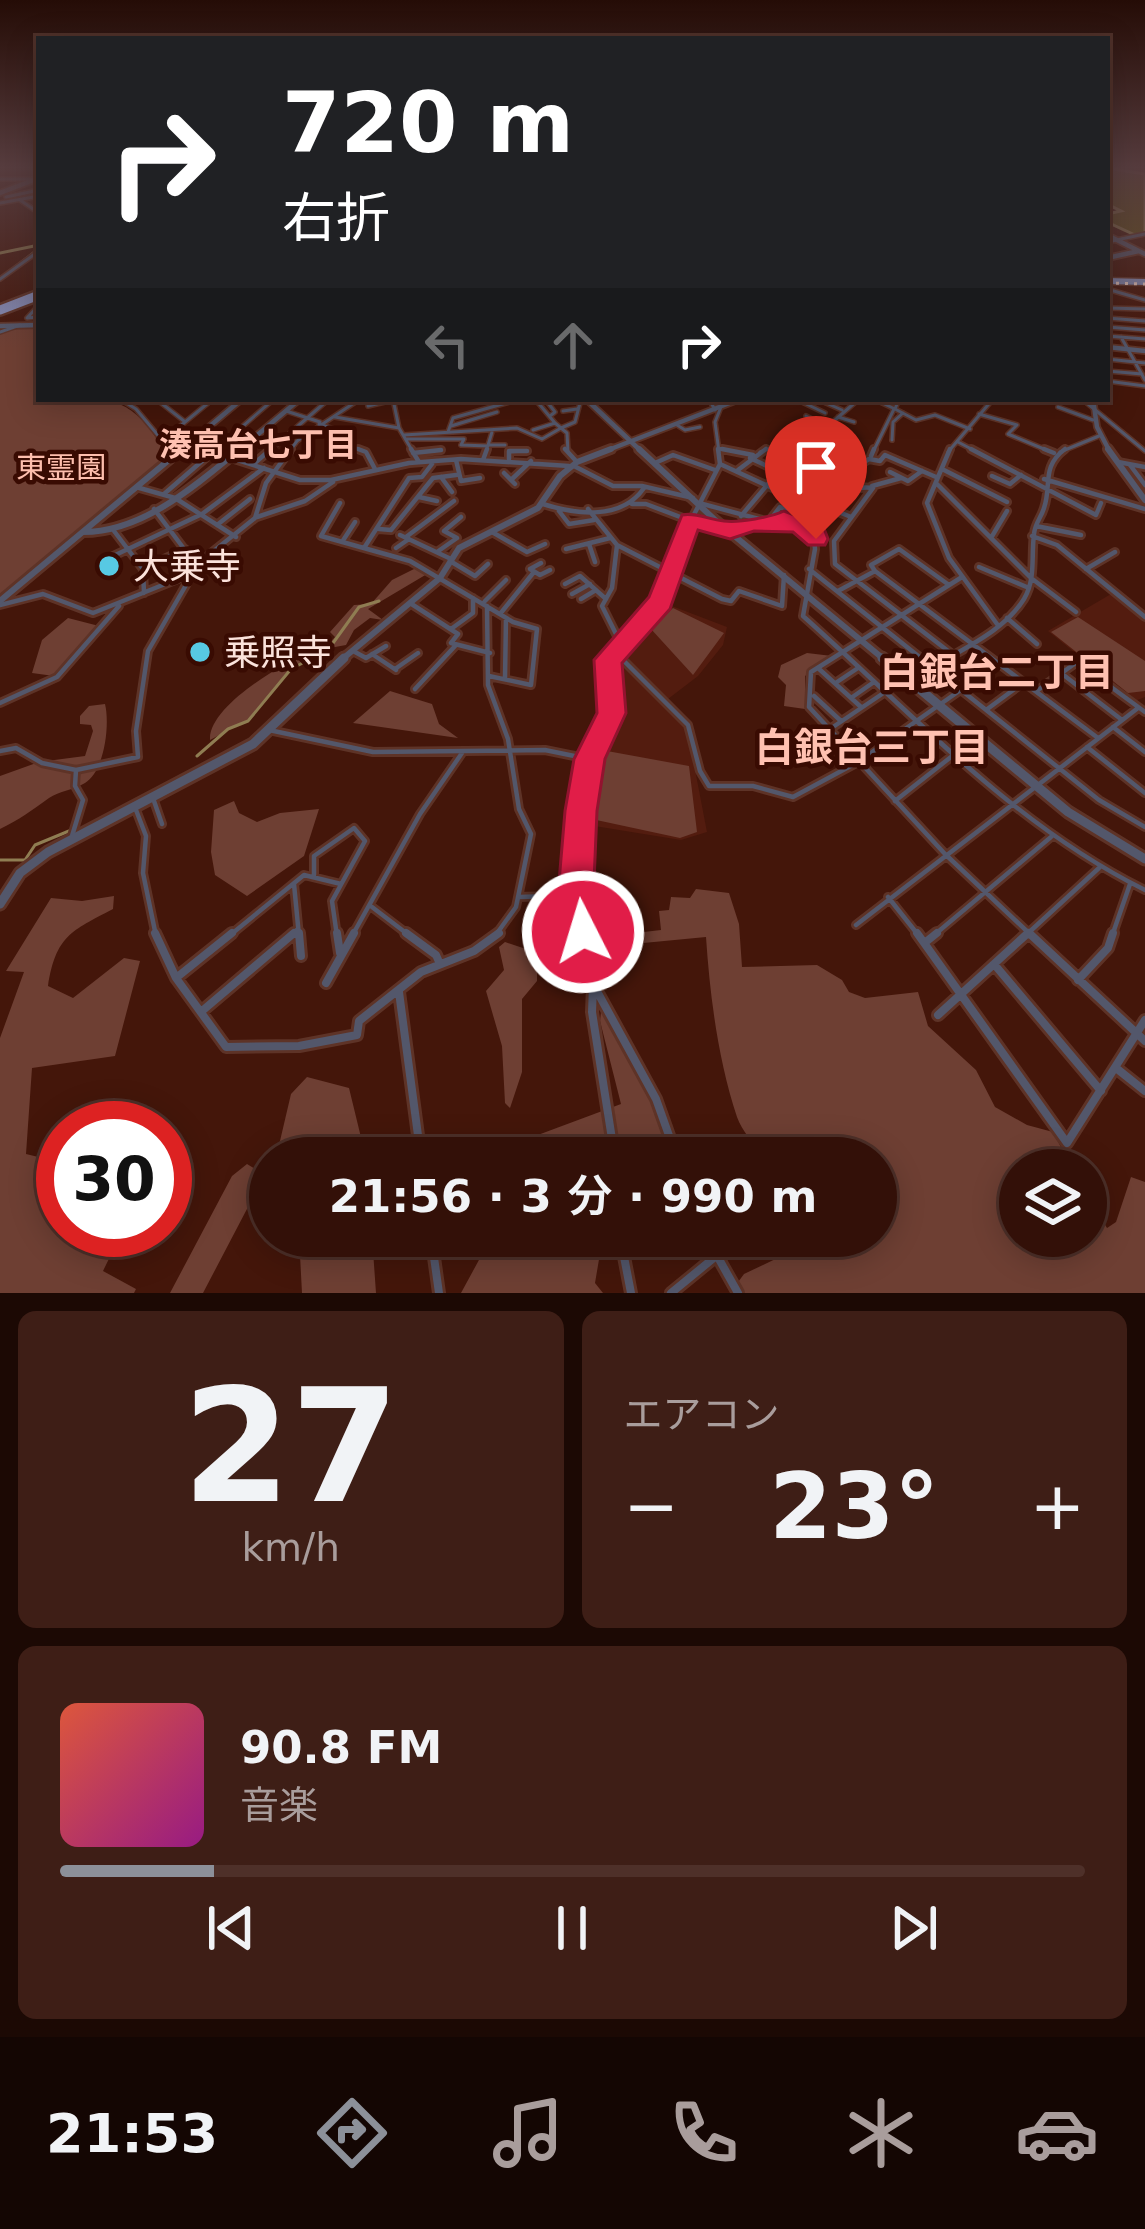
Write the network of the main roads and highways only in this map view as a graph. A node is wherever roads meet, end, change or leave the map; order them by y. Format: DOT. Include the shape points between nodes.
graph roads {
  1 [pos="1144,282"];
  2 [pos="1110,285"];
  3 [pos="36,300"];
  4 [pos="36,300"];
  5 [pos="0,310"];
  1 -- 2 [label="main road"];
  3 -- 5 [label="highway"];
  4 -- 5 [label="highway"];
}
